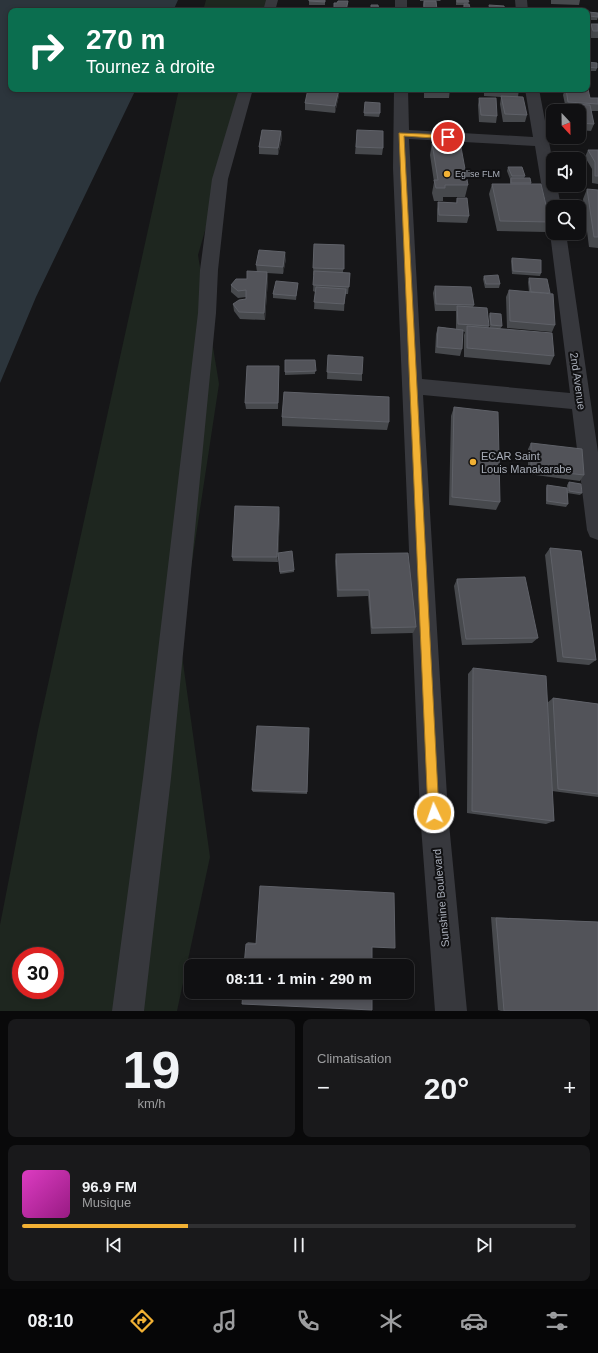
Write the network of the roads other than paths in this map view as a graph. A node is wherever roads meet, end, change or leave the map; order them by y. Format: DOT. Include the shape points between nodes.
graph roads {
  1 [pos="245,92"];
  2 [pos="401,92"];
  3 [pos="533,92"];
  4 [pos="401,134"];
  5 [pos="542,142"];
  6 [pos="552,200"];
  7 [pos="559,240"];
  8 [pos="412,386"];
  9 [pos="581,402"];
  10 [pos="598,530"];
  11 [pos="128,1011"];
  12 [pos="451,1011"];
  1 -- 11 [label="street" via="220,179 157,778"];
  2 -- 4 [label="street, Sunshine Boulevard"];
  3 -- 5 [label="street"];
  4 -- 5 [label="street"];
  4 -- 8 [label="street, Sunshine Boulevard"];
  5 -- 6 [label="street"];
  7 -- 9 [label="street, 2nd Avenue"];
  8 -- 9 [label="street"];
  8 -- 12 [label="street, Sunshine Boulevard" via="434,813"];
  9 -- 10 [label="street, 2nd Avenue"];
}
